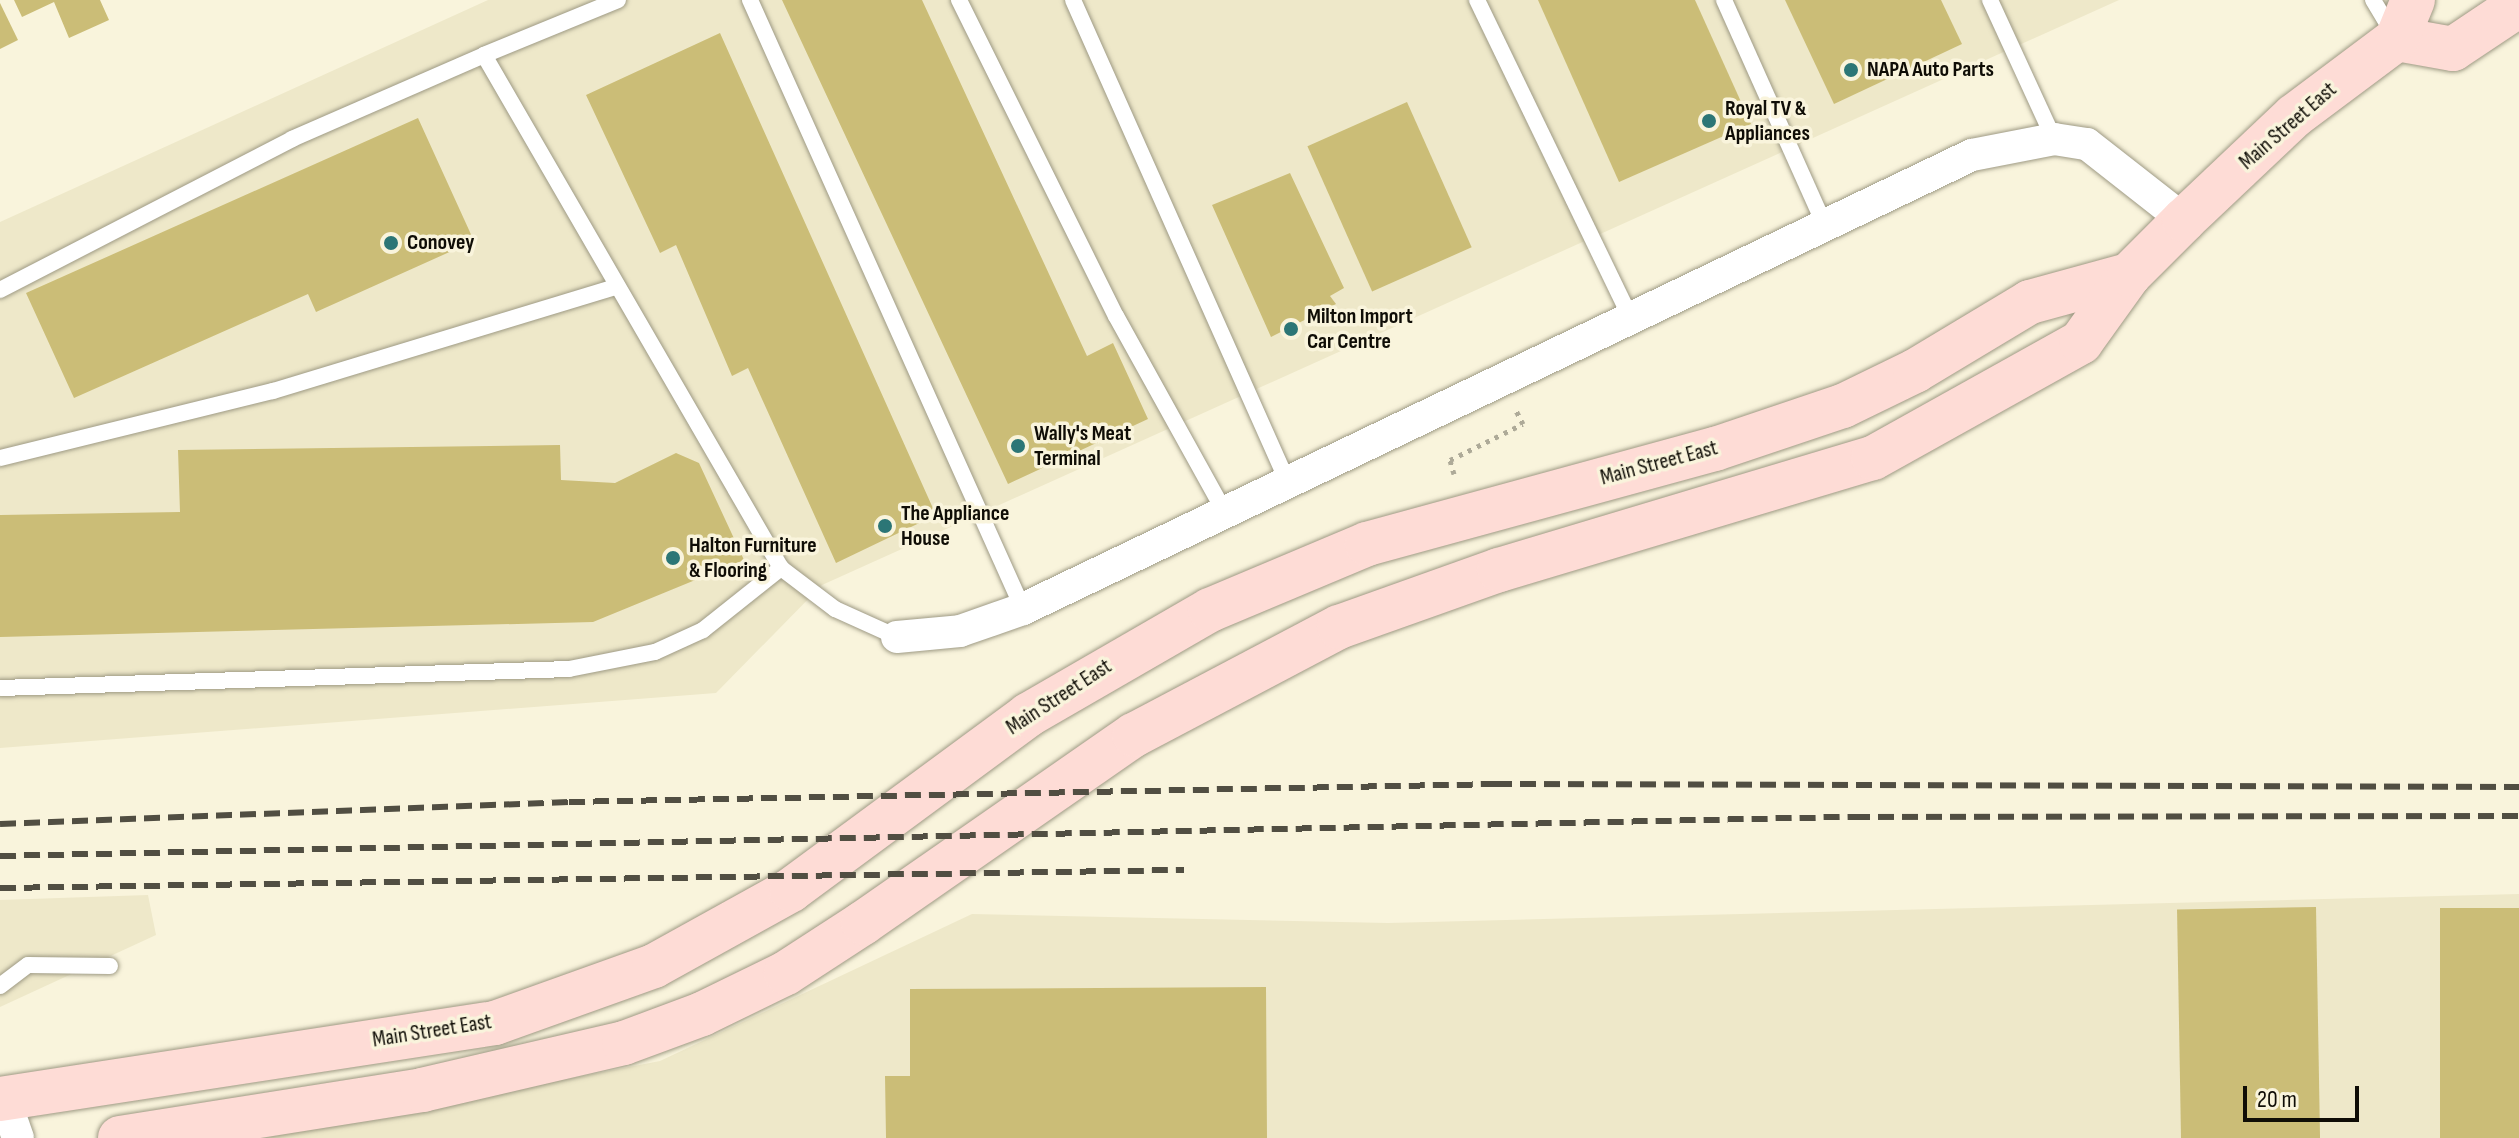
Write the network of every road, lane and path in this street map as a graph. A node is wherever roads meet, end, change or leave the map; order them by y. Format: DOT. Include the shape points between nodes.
graph roads {
  1 [pos="618,0"];
  2 [pos="750,0"];
  3 [pos="959,0"];
  4 [pos="1073,0"];
  5 [pos="1477,0"];
  6 [pos="1724,0"];
  7 [pos="1990,0"];
  8 [pos="2373,0"];
  9 [pos="2519,5"];
  10 [pos="2405,20"];
  11 [pos="484,55"];
  12 [pos="2054,139"];
  13 [pos="2184,220"];
  14 [pos="1825,226"];
  15 [pos="2129,275"];
  16 [pos="616,287"];
  17 [pos="0,290"];
  18 [pos="1631,319"];
  19 [pos="1502,380"];
  20 [pos="0,458"];
  21 [pos="1454,474"];
  22 [pos="1288,483"];
  23 [pos="1225,513"];
  24 [pos="781,568"];
  25 [pos="1023,609"];
  26 [pos="897,637"];
  27 [pos="0,688"];
  28 [pos="110,966"];
  29 [pos="0,986"];
  30 [pos="7,1112"];
  31 [pos="120,1138"];
  1 -- 11 [label="lane"];
  2 -- 25 [label="lane"];
  3 -- 23 [label="lane" via="1116,316"];
  4 -- 22 [label="lane"];
  5 -- 18 [label="lane"];
  6 -- 14 [label="lane"];
  7 -- 12 [label="lane"];
  8 -- 10 [label="lane"];
  9 -- 10 [label="main road" via="2453,49"];
  10 -- 13 [label="main road, Main Street East"];
  11 -- 16 [label="lane"];
  11 -- 17 [label="lane" via="292,139"];
  12 -- 13 [label="street" via="2087,144"];
  12 -- 14 [label="street" via="1972,155"];
  13 -- 15 [label="main road, Main Street East"];
  14 -- 18 [label="street"];
  15 -- 30 [label="main road, Main Street East" via="2030,302 1915,371 1843,406 1715,449 1367,544 1210,610 1028,715 791,890 654,966 495,1023"];
  15 -- 31 [label="main road, Main Street East" via="2081,342 1873,458 1499,570 1339,627 1206,693 1134,735 786,973 702,1014 624,1043 422,1090"];
  16 -- 20 [label="lane" via="273,391 75,445"];
  16 -- 24 [label="lane"];
  18 -- 19 [label="street"];
  19 -- 21 [label="path" via="1523,424 1450,460"];
  19 -- 22 [label="street"];
  22 -- 23 [label="street"];
  23 -- 25 [label="street"];
  24 -- 26 [label="lane" via="835,609"];
  24 -- 27 [label="lane" via="703,630 655,652 569,669"];
  25 -- 26 [label="street" via="960,631"];
  28 -- 29 [label="lane" via="28,965"];
}
